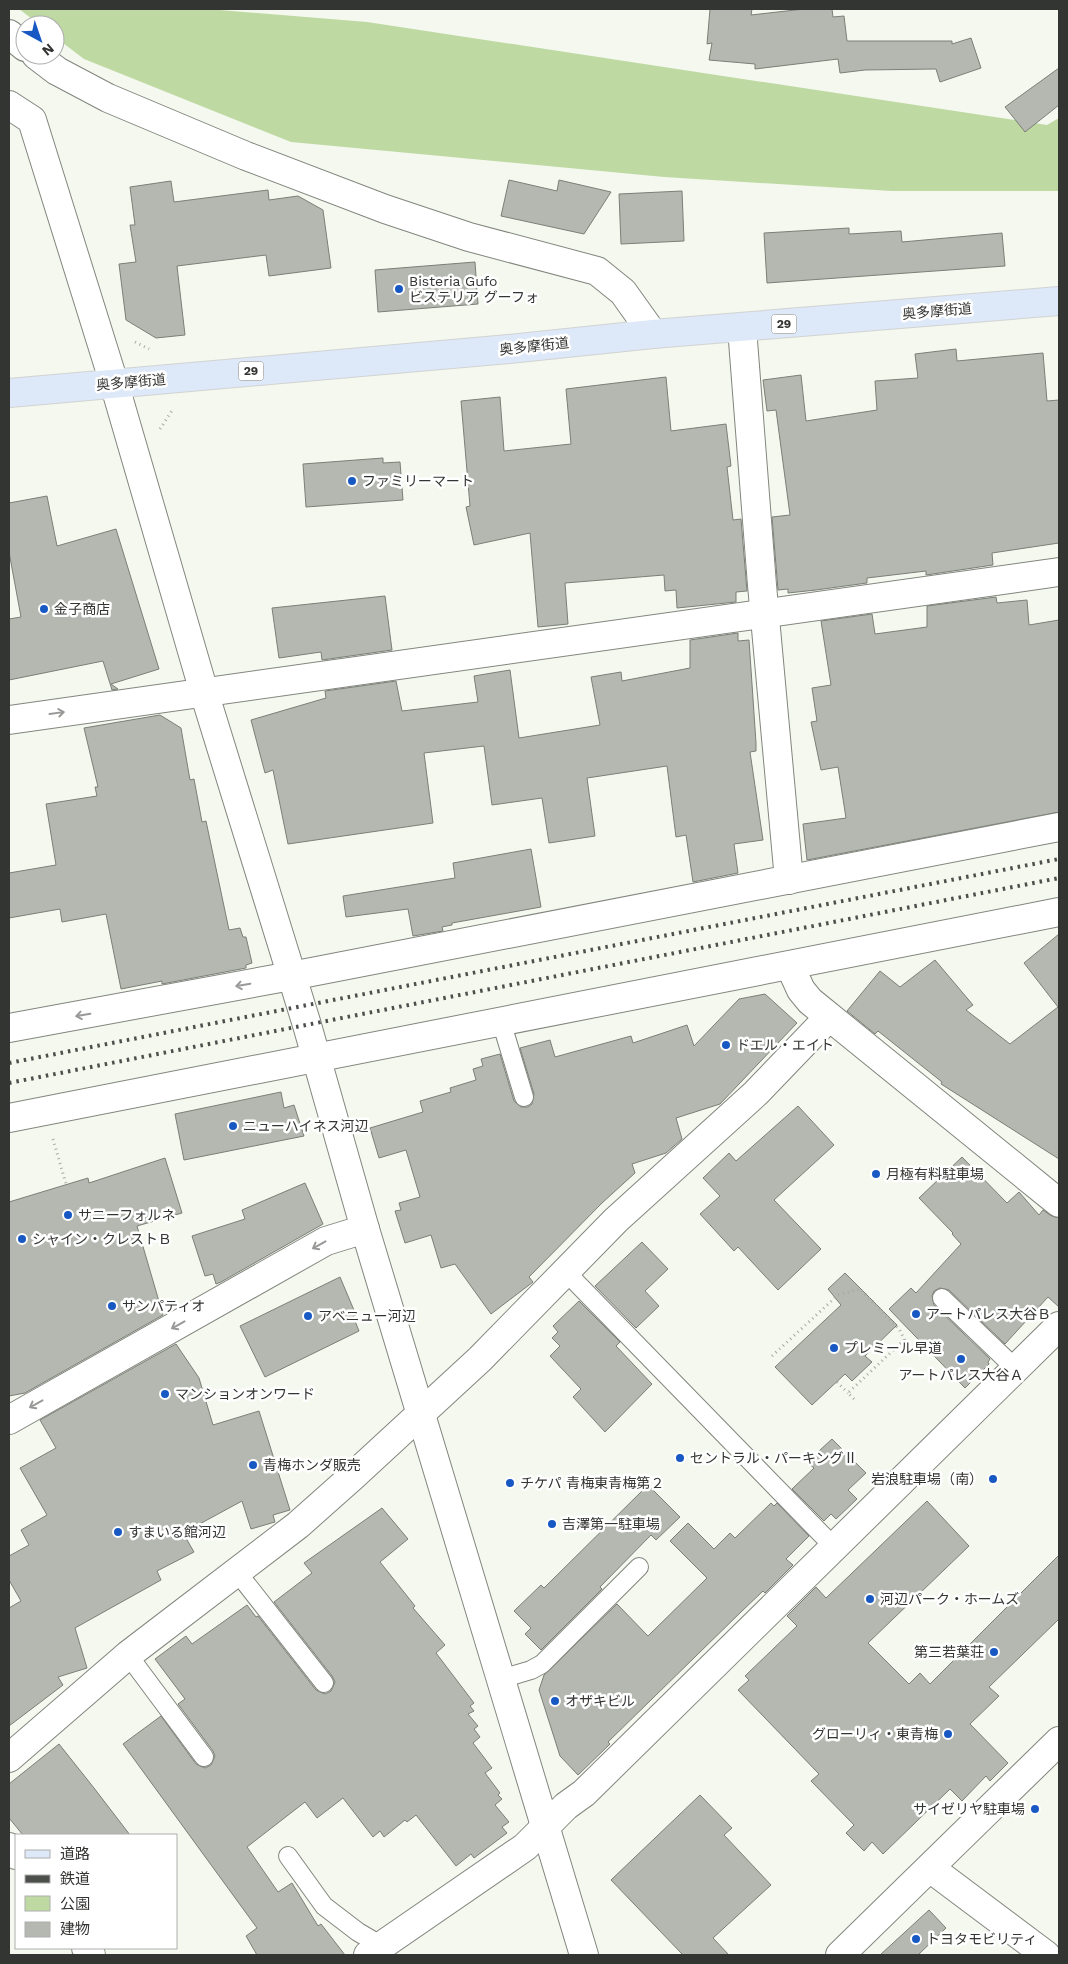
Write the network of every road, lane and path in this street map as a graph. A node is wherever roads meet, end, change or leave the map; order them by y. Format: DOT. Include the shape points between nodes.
graph roads {
  1 [pos="49,65"];
  2 [pos="9,106"];
  3 [pos="1059,301"];
  4 [pos="742,328"];
  5 [pos="653,334"];
  6 [pos="114,383"];
  7 [pos="9,393"];
  8 [pos="179,406"];
  9 [pos="158,432"];
  10 [pos="1059,572"];
  11 [pos="766,613"];
  12 [pos="204,692"];
  13 [pos="9,720"];
  14 [pos="1059,827"];
  15 [pos="789,880"];
  16 [pos="1059,912"];
  17 [pos="790,966"];
  18 [pos="291,976"];
  19 [pos="829,1017"];
  20 [pos="500,1021"];
  21 [pos="9,1028"];
  22 [pos="316,1058"];
  23 [pos="524,1098"];
  24 [pos="44,1111"];
  25 [pos="9,1118"];
  26 [pos="66,1184"];
  27 [pos="1059,1203"];
  28 [pos="365,1229"];
  29 [pos="565,1271"];
  30 [pos="942,1298"];
  31 [pos="1059,1326"];
  32 [pos="904,1340"];
  33 [pos="909,1348"];
  34 [pos="772,1356"];
  35 [pos="1016,1369"];
  36 [pos="837,1382"];
  37 [pos="848,1393"];
  38 [pos="854,1399"];
  39 [pos="421,1413"];
  40 [pos="9,1420"];
  41 [pos="834,1548"];
  42 [pos="639,1567"];
  43 [pos="237,1572"];
  44 [pos="128,1655"];
  45 [pos="502,1679"];
  46 [pos="324,1683"];
  47 [pos="1059,1741"];
  48 [pos="204,1757"];
  49 [pos="9,1758"];
  50 [pos="545,1826"];
  51 [pos="288,1856"];
  52 [pos="930,1868"];
  53 [pos="375,1951"];
  54 [pos="584,1955"];
  55 [pos="840,1955"];
  56 [pos="1046,1955"];
  1 -- 5 [label="street" via="108,98 246,156 385,209 469,237 598,271 624,292"];
  2 -- 6 [label="street" via="32,120"];
  3 -- 4 [label="main road, 奥多摩街道 / 29"];
  4 -- 5 [label="main road, 奥多摩街道 / 29"];
  4 -- 11 [label="street"];
  5 -- 6 [label="main road, 奥多摩街道 / 29"];
  6 -- 7 [label="main road, 奥多摩街道 / 29"];
  6 -- 12 [label="street"];
  8 -- 9 [label="path" via="172,410"];
  10 -- 11 [label="street"];
  11 -- 12 [label="street"];
  11 -- 15 [label="street"];
  13 -- 12 [label="street, one-way"];
  12 -- 18 [label="street"];
  14 -- 15 [label="street"];
  15 -- 18 [label="street"];
  16 -- 17 [label="street"];
  17 -- 19 [label="street" via="800,990"];
  17 -- 20 [label="street"];
  18 -- 21 [label="street, one-way"];
  18 -- 22 [label="street"];
  19 -- 27 [label="street"];
  19 -- 29 [label="street" via="756,1093 616,1220"];
  20 -- 22 [label="street"];
  20 -- 23 [label="lane"];
  22 -- 24 [label="street"];
  22 -- 28 [label="street"];
  24 -- 25 [label="street"];
  24 -- 26 [label="path"];
  28 -- 39 [label="street"];
  28 -- 40 [label="street, one-way" via="326,1241"];
  29 -- 39 [label="street" via="480,1359"];
  29 -- 41 [label="lane"];
  30 -- 35 [label="lane"];
  31 -- 35 [label="street"];
  32 -- 33 [label="path"];
  32 -- 34 [label="path" via="899,1329 860,1290 838,1295"];
  32 -- 37 [label="path"];
  35 -- 41 [label="street"];
  36 -- 37 [label="path"];
  37 -- 38 [label="path"];
  39 -- 43 [label="street" via="298,1525"];
  39 -- 45 [label="street"];
  41 -- 50 [label="street" via="584,1793"];
  42 -- 45 [label="lane" via="542,1664"];
  43 -- 44 [label="street"];
  43 -- 46 [label="lane"];
  44 -- 48 [label="lane"];
  44 -- 49 [label="street"];
  45 -- 50 [label="street"];
  47 -- 52 [label="street"];
  50 -- 53 [label="street" via="525,1847"];
  50 -- 54 [label="street"];
  51 -- 53 [label="lane" via="324,1906 358,1932"];
  52 -- 55 [label="street"];
  52 -- 56 [label="street"];
}
